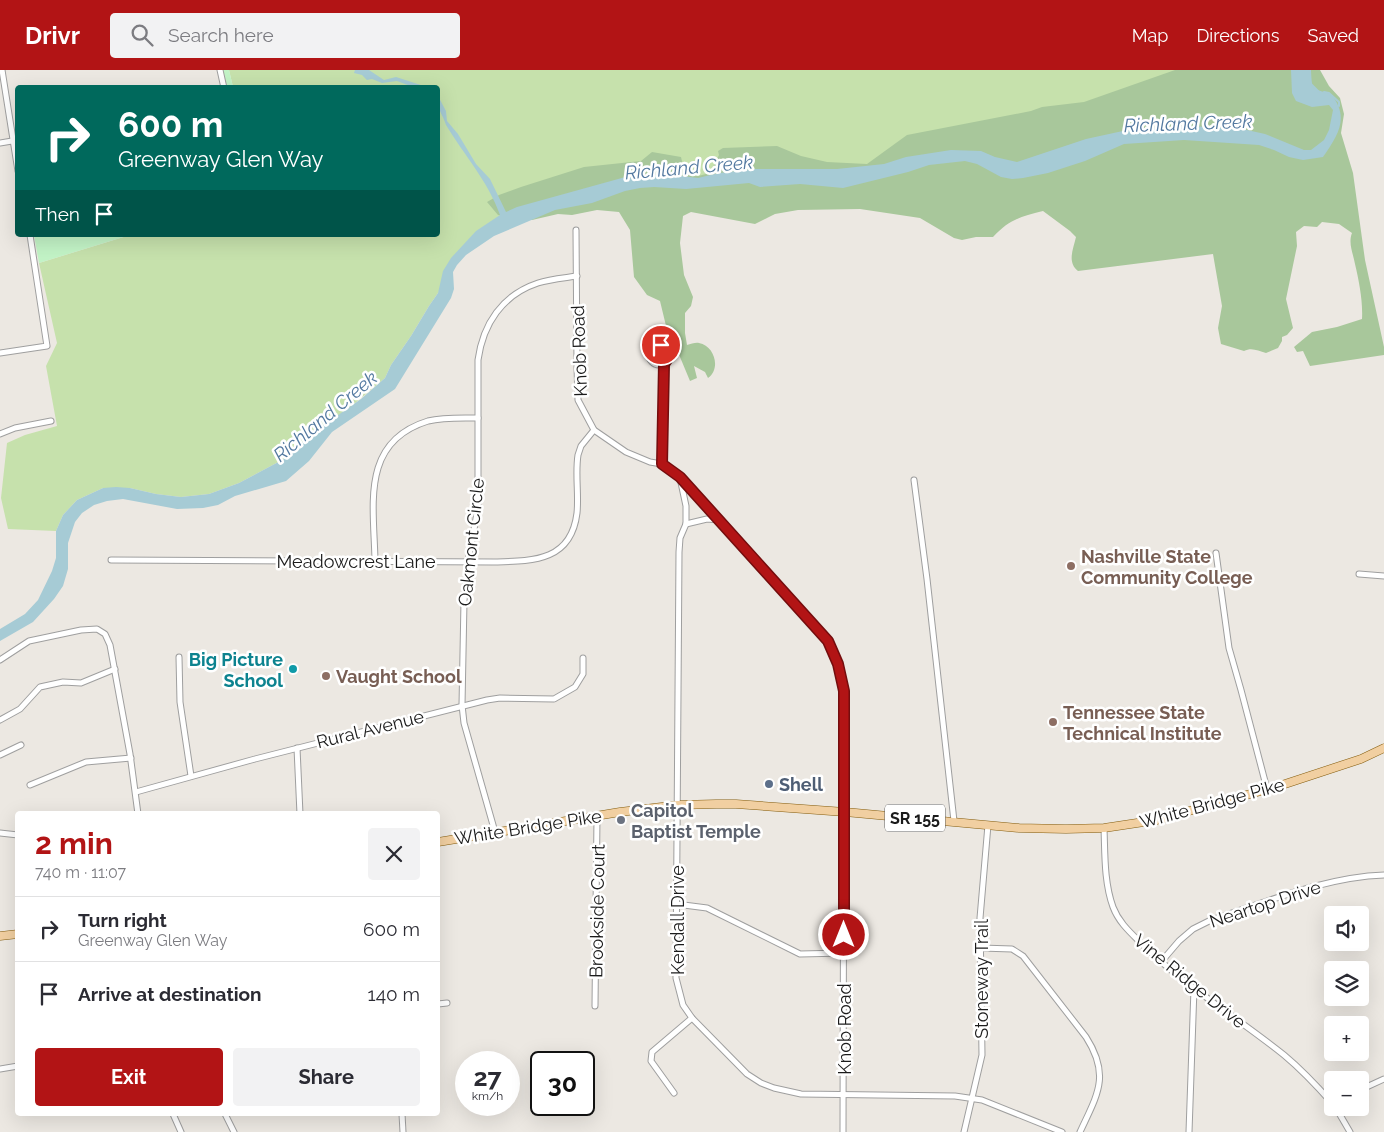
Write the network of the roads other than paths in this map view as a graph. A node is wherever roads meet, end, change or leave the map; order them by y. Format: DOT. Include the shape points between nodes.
graph roads {
  1 [pos="2,70"];
  2 [pos="220,70"];
  3 [pos="223,85"];
  4 [pos="15,140"];
  5 [pos="0,143"];
  6 [pos="576,230"];
  7 [pos="30,237"];
  8 [pos="577,276"];
  9 [pos="0,353"];
  10 [pos="664,364"];
  11 [pos="478,418"];
  12 [pos="51,422"];
  13 [pos="594,430"];
  14 [pos="0,434"];
  15 [pos="662,464"];
  16 [pos="680,477"];
  17 [pos="914,480"];
  18 [pos="721,520"];
  19 [pos="686,524"];
  20 [pos="1216,553"];
  21 [pos="111,560"];
  22 [pos="375,561"];
  23 [pos="468,561"];
  24 [pos="1359,574"];
  25 [pos="1384,576"];
  26 [pos="179,657"];
  27 [pos="583,658"];
  28 [pos="0,660"];
  29 [pos="115,670"];
  30 [pos="462,706"];
  31 [pos="0,720"];
  32 [pos="21,745"];
  33 [pos="297,748"];
  34 [pos="1384,748"];
  35 [pos="0,755"];
  36 [pos="131,756"];
  37 [pos="191,776"];
  38 [pos="30,785"];
  39 [pos="1267,789"];
  40 [pos="136,792"];
  41 [pos="678,805"];
  42 [pos="138,811"];
  43 [pos="300,811"];
  44 [pos="845,812"];
  45 [pos="597,816"];
  46 [pos="954,821"];
  47 [pos="988,825"];
  48 [pos="1104,828"];
  49 [pos="495,832"];
  50 [pos="0,833"];
  51 [pos="15,835"];
  52 [pos="440,842"];
  53 [pos="1384,875"];
  54 [pos="676,904"];
  55 [pos="15,934"];
  56 [pos="0,936"];
  57 [pos="982,948"];
  58 [pos="844,954"];
  59 [pos="1161,962"];
  60 [pos="1194,988"];
  61 [pos="447,1003"];
  62 [pos="440,1004"];
  63 [pos="595,1006"];
  64 [pos="692,1018"];
  65 [pos="15,1066"];
  66 [pos="0,1069"];
  67 [pos="1384,1079"];
  68 [pos="1369,1086"];
  69 [pos="674,1093"];
  70 [pos="844,1094"];
  71 [pos="1324,1094"];
  72 [pos="972,1098"];
  73 [pos="174,1116"];
  74 [pos="226,1116"];
  75 [pos="402,1116"];
  76 [pos="1341,1116"];
  77 [pos="181,1132"];
  78 [pos="234,1132"];
  79 [pos="403,1132"];
  80 [pos="843,1132"];
  81 [pos="964,1132"];
  82 [pos="1062,1132"];
  83 [pos="1080,1132"];
  84 [pos="1189,1132"];
  85 [pos="1350,1132"];
  1 -- 4 [label="street"];
  2 -- 3 [label="street"];
  4 -- 5 [label="street"];
  6 -- 8 [label="street, Knob Road"];
  7 -- 9 [label="street" via="47,346"];
  8 -- 11 [label="street, Oakmont Circle" via="526,288 515,294 490,321 480,343"];
  8 -- 13 [label="street, Knob Road" via="578,400"];
  10 -- 10 [label="street" via="650,361 648,353 654,346 661,345 667,349 669,358"];
  10 -- 15 [label="street"];
  11 -- 22 [label="street" via="428,422 408,430 383,455 376,468 373,492"];
  11 -- 23 [label="street, Oakmont Circle" via="478,508"];
  12 -- 14 [label="street"];
  13 -- 15 [label="street, Knob Road" via="626,452"];
  13 -- 23 [label="street, Meadowcrest Lane" via="578,455 577,514 569,539 553,554 539,559"];
  15 -- 16 [label="street, Knob Road"];
  16 -- 18 [label="street, Knob Road"];
  16 -- 19 [label="street, Kendall Drive"];
  17 -- 46 [label="street"];
  18 -- 19 [label="street" via="706,519"];
  18 -- 44 [label="street, Knob Road" via="828,641 838,664 844,691"];
  19 -- 41 [label="street, Kendall Drive" via="679,552"];
  20 -- 39 [label="street" via="1229,648"];
  21 -- 22 [label="street, Meadowcrest Lane"];
  22 -- 23 [label="street, Meadowcrest Lane"];
  23 -- 30 [label="street, Oakmont Circle"];
  24 -- 25 [label="street"];
  26 -- 37 [label="street" via="180,702"];
  27 -- 30 [label="street, Rural Avenue" via="583,674 575,687 554,699 500,698"];
  28 -- 29 [label="street" via="28,640 97,629 110,645"];
  29 -- 31 [label="street" via="81,683 40,686 20,709"];
  29 -- 36 [label="street"];
  30 -- 33 [label="street, Rural Avenue"];
  30 -- 49 [label="street, Oakmont Circle"];
  32 -- 35 [label="street"];
  33 -- 37 [label="street, Rural Avenue"];
  33 -- 43 [label="street"];
  34 -- 39 [label="main road, White Bridge Pike / SR 155" via="1361,759"];
  36 -- 38 [label="street" via="86,762"];
  36 -- 40 [label="street"];
  37 -- 40 [label="street, Rural Avenue"];
  39 -- 48 [label="main road, White Bridge Pike / SR 155" via="1157,820"];
  40 -- 42 [label="street"];
  41 -- 44 [label="main road, White Bridge Pike / SR 155" via="736,804"];
  41 -- 45 [label="main road, White Bridge Pike / SR 155"];
  41 -- 54 [label="street, Kendall Drive"];
  44 -- 46 [label="main road, White Bridge Pike / SR 155"];
  44 -- 58 [label="street, Knob Road"];
  45 -- 49 [label="main road, White Bridge Pike / SR 155"];
  45 -- 63 [label="street, Brookside Court"];
  46 -- 47 [label="main road, White Bridge Pike / SR 155"];
  47 -- 48 [label="main road, White Bridge Pike / SR 155"];
  47 -- 57 [label="street, Stoneway Trail" via="980,918"];
  48 -- 59 [label="street, Vine Ridge Drive" via="1106,877 1113,907 1123,925"];
  49 -- 52 [label="main road, White Bridge Pike / SR 155"];
  50 -- 51 [label="street"];
  53 -- 59 [label="street, Neartop Drive" via="1328,884 1211,920 1193,929"];
  54 -- 58 [label="street" via="707,908 800,954"];
  54 -- 64 [label="street, Kendall Drive" via="676,978 683,1005"];
  55 -- 56 [label="main road"];
  57 -- 72 [label="street, Stoneway Trail" via="982,1056"];
  57 -- 83 [label="street" via="1012,949 1023,956 1094,1049 1100,1071 1099,1084"];
  58 -- 70 [label="street, Knob Road"];
  59 -- 60 [label="street, Vine Ridge Drive"];
  60 -- 71 [label="street, Vine Ridge Drive" via="1284,1056"];
  60 -- 84 [label="street"];
  61 -- 62 [label="street"];
  64 -- 69 [label="street" via="652,1052 651,1061"];
  64 -- 70 [label="street, Kendall Drive" via="747,1074 761,1083 801,1094"];
  65 -- 66 [label="street"];
  67 -- 68 [label="street"];
  70 -- 72 [label="street, Kendall Drive"];
  70 -- 80 [label="street, Knob Road"];
  72 -- 81 [label="street, Stoneway Trail"];
  72 -- 82 [label="street, Kendall Drive" via="995,1104"];
  73 -- 77 [label="street"];
  74 -- 78 [label="street"];
  75 -- 79 [label="street"];
  76 -- 85 [label="street"];
}
